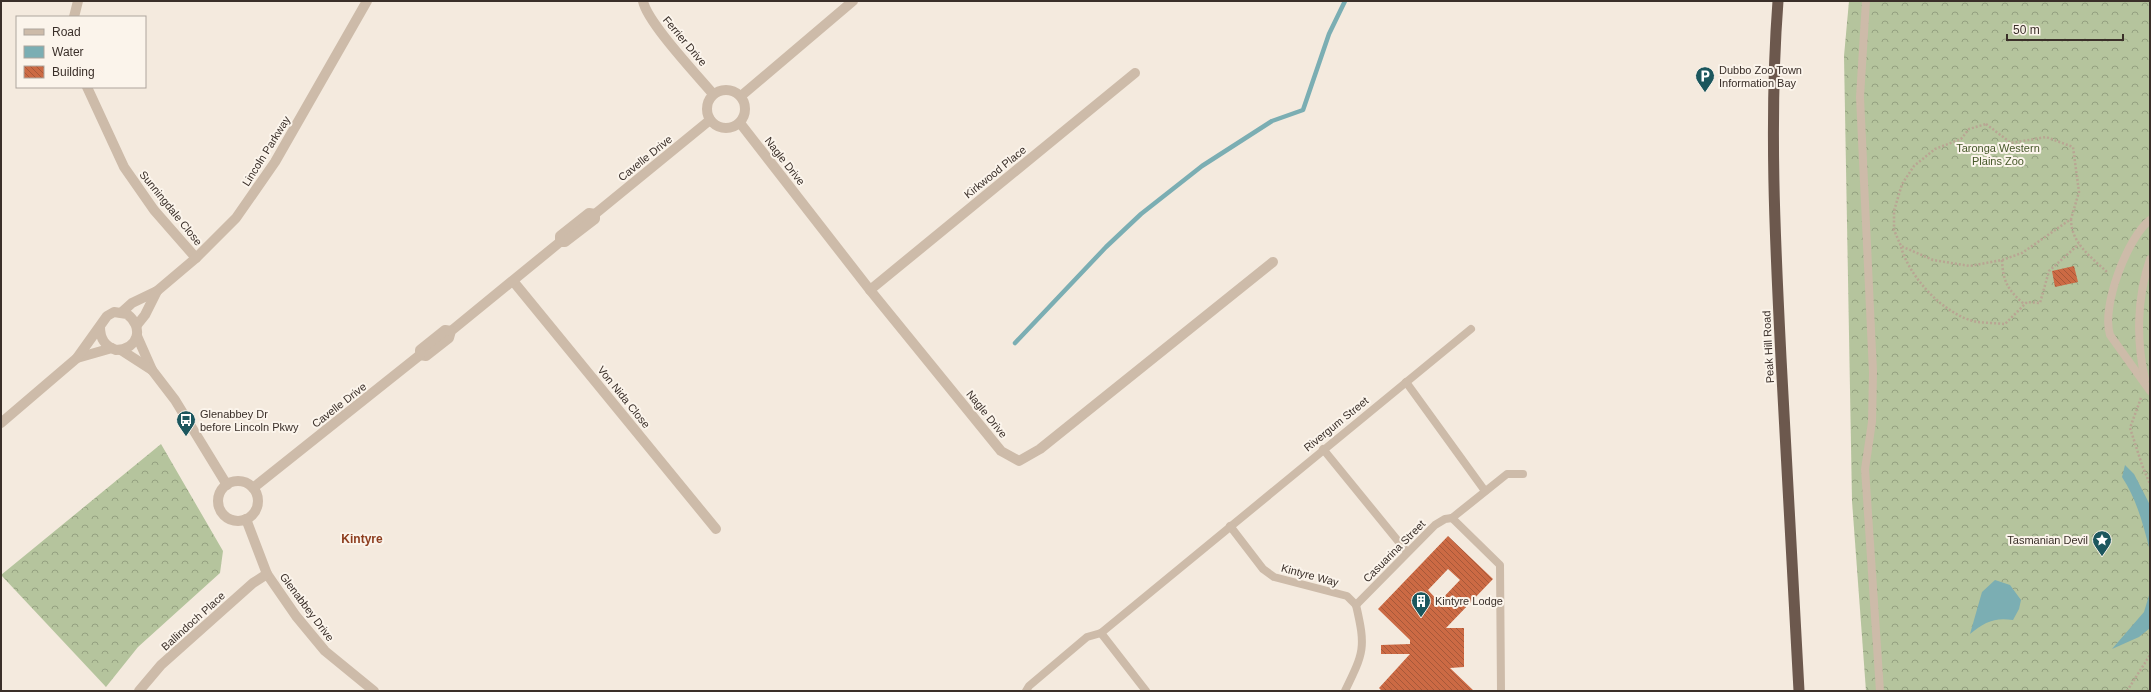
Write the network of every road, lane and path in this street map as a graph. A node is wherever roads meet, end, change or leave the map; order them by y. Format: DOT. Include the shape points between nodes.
graph roads {
  1 [pos="78,1"];
  2 [pos="367,1"];
  3 [pos="643,1"];
  4 [pos="853,1"];
  5 [pos="1778,1"];
  6 [pos="1866,1"];
  7 [pos="74,16"];
  8 [pos="1135,73"];
  9 [pos="87,88"];
  10 [pos="714,94"];
  11 [pos="741,96"];
  12 [pos="710,120"];
  13 [pos="740,123"];
  14 [pos="2070,219"];
  15 [pos="2150,220"];
  16 [pos="2079,244"];
  17 [pos="1901,246"];
  18 [pos="196,258"];
  19 [pos="2150,259"];
  20 [pos="2002,260"];
  21 [pos="1273,262"];
  22 [pos="513,281"];
  23 [pos="2116,281"];
  24 [pos="870,290"];
  25 [pos="157,291"];
  26 [pos="2024,304"];
  27 [pos="122,312"];
  28 [pos="100,328"];
  29 [pos="1471,329"];
  30 [pos="137,330"];
  31 [pos="117,349"];
  32 [pos="77,358"];
  33 [pos="152,370"];
  34 [pos="1406,382"];
  35 [pos="2148,388"];
  36 [pos="1,423"];
  37 [pos="1323,449"];
  38 [pos="1523,474"];
  39 [pos="2150,484"];
  40 [pos="227,485"];
  41 [pos="253,488"];
  42 [pos="1485,491"];
  43 [pos="1452,518"];
  44 [pos="246,519"];
  45 [pos="1230,526"];
  46 [pos="716,529"];
  47 [pos="1407,552"];
  48 [pos="267,574"];
  49 [pos="1356,605"];
  50 [pos="1101,633"];
  51 [pos="2150,655"];
  52 [pos="139,691"];
  53 [pos="374,691"];
  54 [pos="1026,691"];
  55 [pos="1146,691"];
  56 [pos="1345,691"];
  57 [pos="1501,691"];
  58 [pos="1799,691"];
  59 [pos="1880,691"];
  60 [pos="2127,691"];
  1 -- 7 [label="street"];
  2 -- 18 [label="street, Lincoln Parkway" via="275,162 236,218"];
  3 -- 10 [label="street, Ferrier Drive" via="645,10 656,25"];
  4 -- 11 [label="street"];
  5 -- 58 [label="highway, Peak Hill Road" via="1774,138 1777,281"];
  6 -- 59 [label="lane" via="1860,97 1873,372 1872,422 1866,469"];
  8 -- 24 [label="street, Kirkwood Place"];
  9 -- 18 [label="street, Sunningdale Close" via="124,167 154,210"];
  10 -- 11 [label="street" via="730,90"];
  10 -- 12 [label="street" via="706,109"];
  11 -- 13 [label="street" via="746,107"];
  12 -- 13 [label="street" via="724,129"];
  12 -- 22 [label="street, Cavelle Drive" via="595,214 594,219 565,242 560,242"];
  13 -- 24 [label="street, Nagle Drive"];
  14 -- 16 [label="path" via="2071,230"];
  14 -- 17 [label="path" via="2079,192 2073,147 2046,137 2012,143 1986,124 1969,129 1961,138 1935,149 1914,166 1902,184 1894,211 1894,230"];
  14 -- 20 [label="path" via="2022,253"];
  15 -- 23 [label="lane" via="2136,234"];
  16 -- 23 [label="path"];
  16 -- 26 [label="path" via="2049,271 2040,303"];
  17 -- 20 [label="path" via="1934,260 1970,266"];
  17 -- 26 [label="path" via="1905,261 1923,287 1948,309 1976,322 2005,324"];
  18 -- 25 [label="street, Lincoln Parkway"];
  19 -- 35 [label="lane" via="2139,320 2140,360"];
  20 -- 26 [label="path" via="2003,277 2011,292"];
  21 -- 24 [label="street, Nagle Drive" via="1040,449 1019,461 1001,451"];
  22 -- 41 [label="street, Cavelle Drive" via="451,331 445,330 420,350 420,355"];
  22 -- 46 [label="street, Von Nida Close"];
  23 -- 35 [label="lane" via="2107,326 2110,335"];
  25 -- 27 [label="street, Lincoln Parkway" via="132,303"];
  25 -- 30 [label="street, Lincoln Parkway"];
  27 -- 28 [label="street" via="114,312 107,316"];
  27 -- 30 [label="street" via="134,319"];
  28 -- 31 [label="street" via="100,336 104,343"];
  28 -- 32 [label="street" via="89,338"];
  29 -- 34 [label="lane, Rivergum Street"];
  30 -- 31 [label="street" via="133,343"];
  30 -- 33 [label="street"];
  31 -- 32 [label="street"];
  31 -- 33 [label="street"];
  32 -- 36 [label="street"];
  33 -- 40 [label="street" via="175,400"];
  34 -- 37 [label="lane, Rivergum Street"];
  34 -- 42 [label="lane"];
  35 -- 39 [label="path" via="2130,428"];
  37 -- 45 [label="lane, Rivergum Street"];
  37 -- 47 [label="lane"];
  38 -- 42 [label="lane, Casuarina Street" via="1507,474"];
  40 -- 41 [label="street" via="238,481"];
  40 -- 44 [label="street" via="220,495 220,508 234,520"];
  41 -- 44 [label="street" via="258,505"];
  42 -- 43 [label="lane, Casuarina Street"];
  43 -- 47 [label="lane, Casuarina Street" via="1435,525"];
  43 -- 57 [label="lane" via="1500,565"];
  44 -- 48 [label="street, Glenabbey Drive"];
  45 -- 49 [label="lane, Kintyre Way" via="1263,569 1274,577 1347,596"];
  45 -- 50 [label="lane, Rivergum Street"];
  47 -- 49 [label="lane, Casuarina Street"];
  48 -- 52 [label="street, Ballindoch Place" via="253,583 161,665"];
  48 -- 53 [label="street, Glenabbey Drive" via="296,616 325,651"];
  49 -- 56 [label="lane" via="1363,637 1362,652"];
  50 -- 54 [label="lane, Rivergum Street" via="1087,637"];
  50 -- 55 [label="lane"];
  51 -- 60 [label="path"];
}
